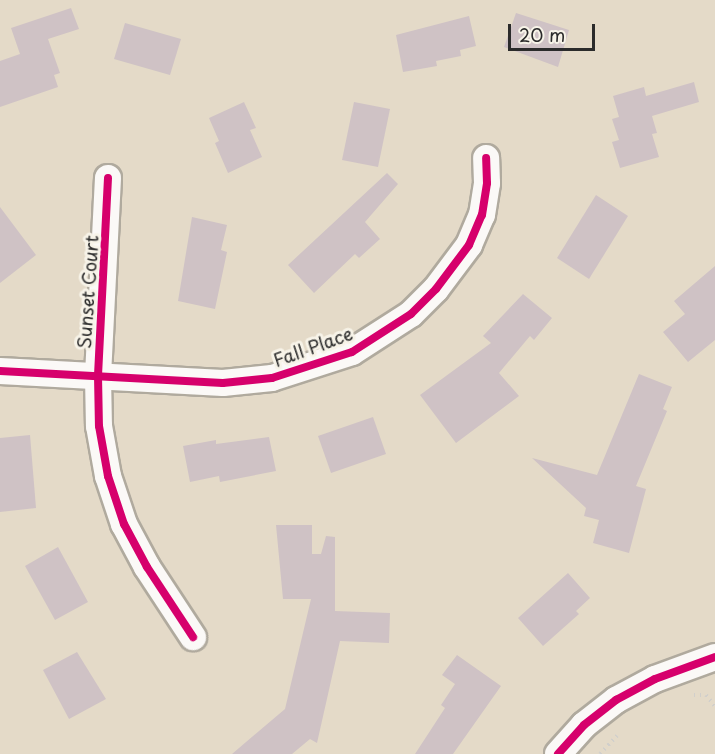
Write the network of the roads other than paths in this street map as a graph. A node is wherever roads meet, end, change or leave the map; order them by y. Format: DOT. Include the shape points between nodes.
graph roads {
  1 [pos="486,158"];
  2 [pos="108,178"];
  3 [pos="0,371"];
  4 [pos="98,376"];
  5 [pos="193,638"];
  6 [pos="715,657"];
  7 [pos="558,754"];
  1 -- 4 [label="street, Fall Place" via="482,215 469,245 436,289 383,335 315,367 272,378 222,383"];
  2 -- 4 [label="street, Sunset Court"];
  3 -- 4 [label="street, Fall Place"];
  4 -- 5 [label="street, Sunset Court" via="99,426 108,476 124,524"];
  6 -- 7 [label="street" via="655,679 616,700 584,725"];
}
